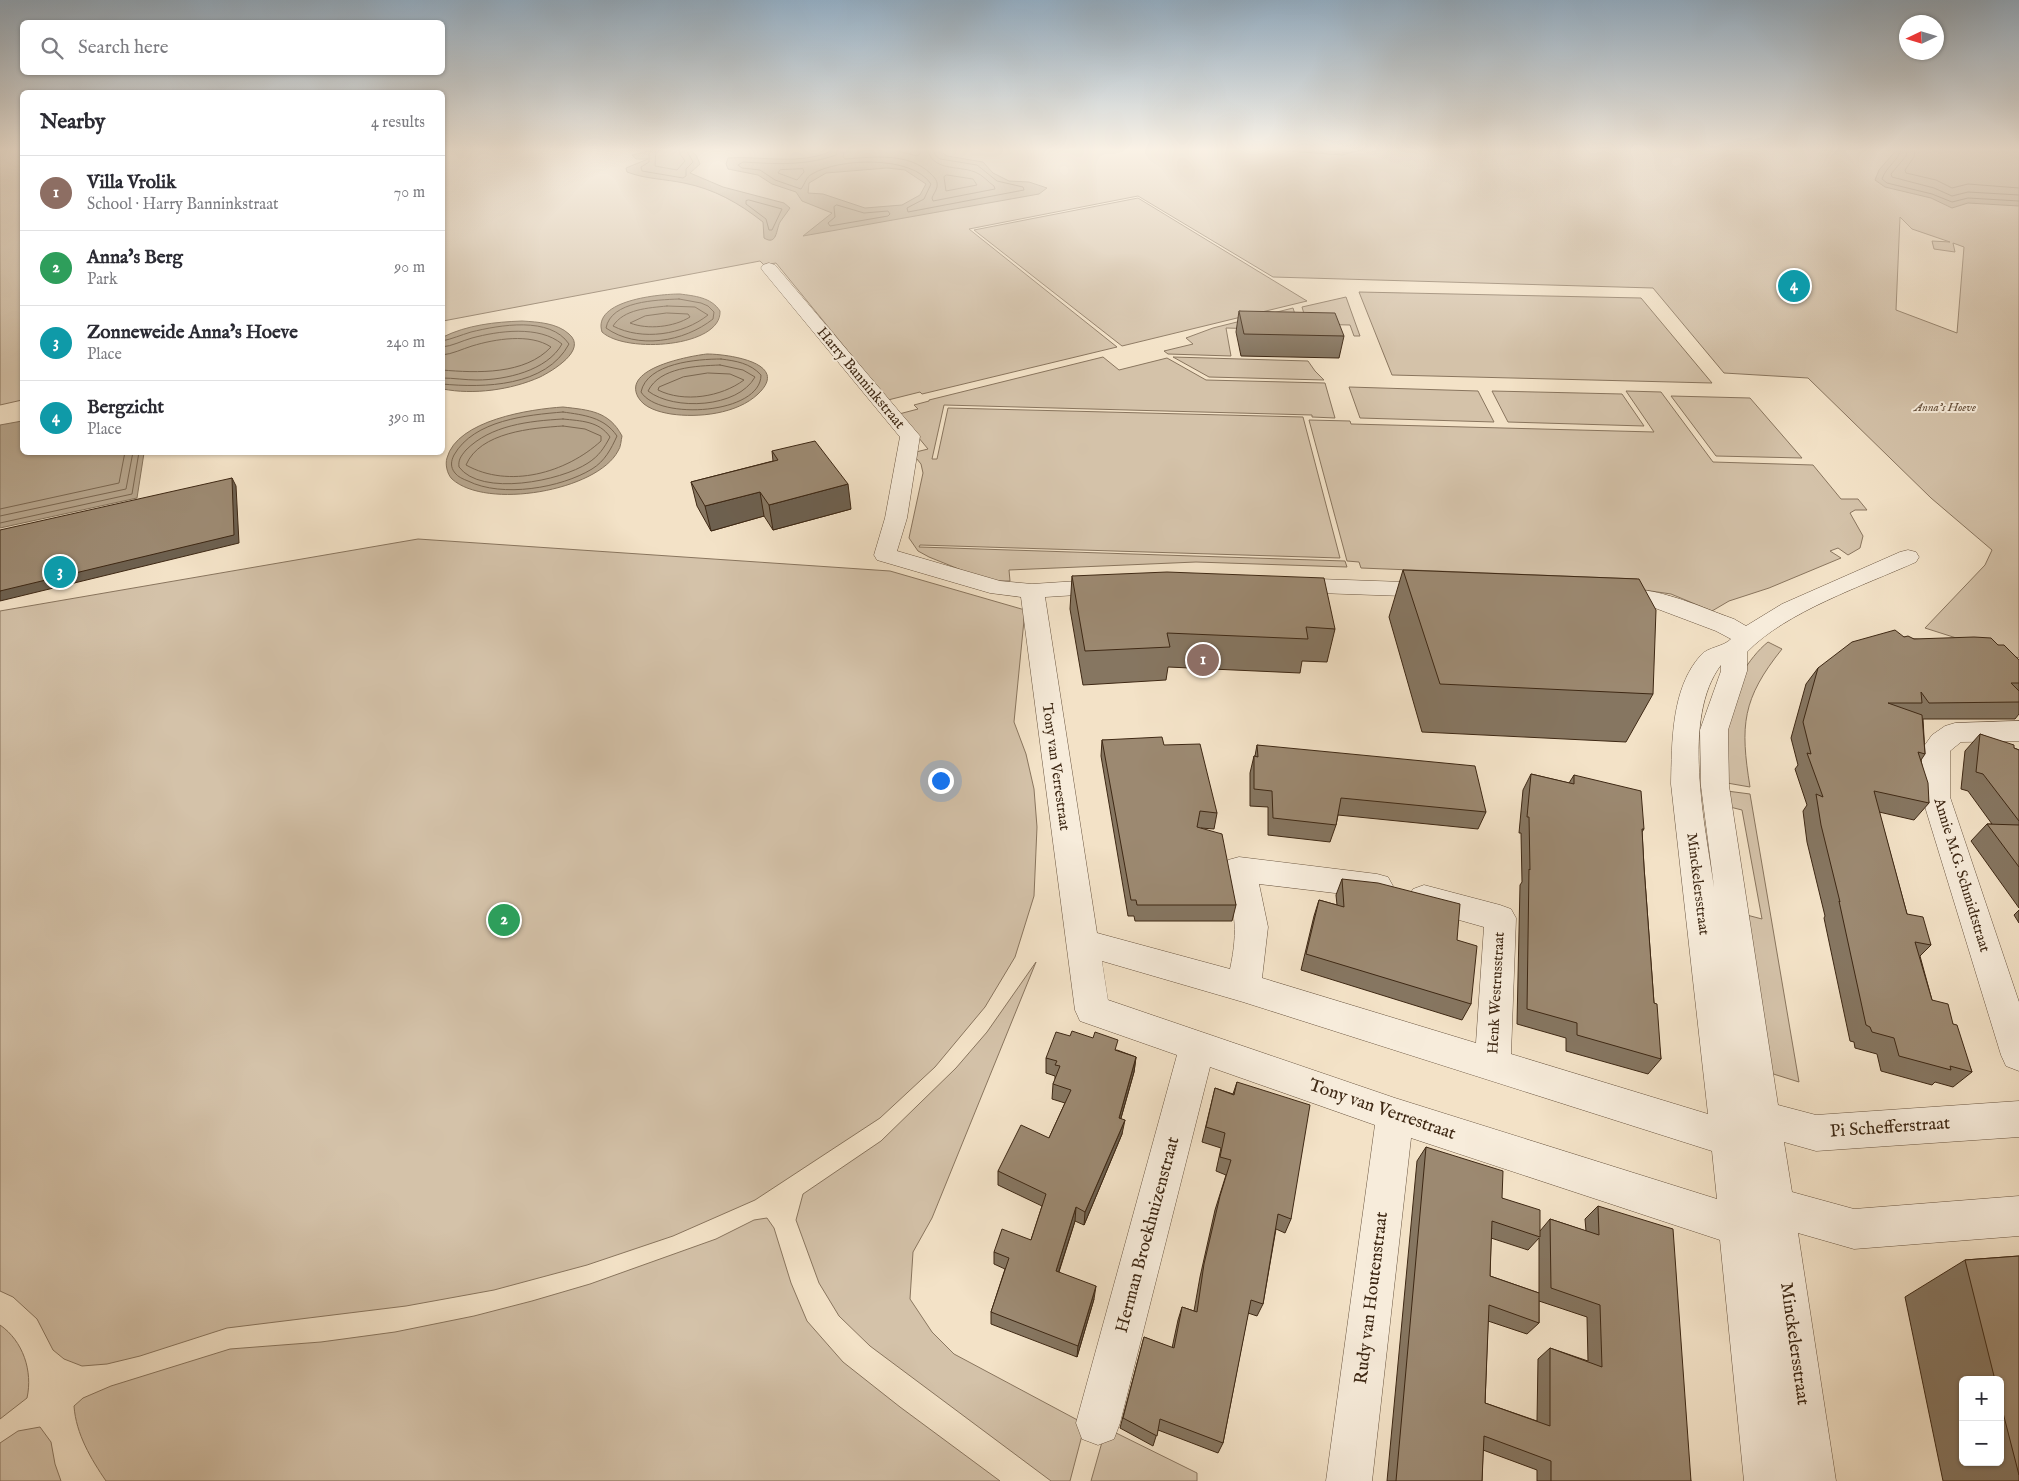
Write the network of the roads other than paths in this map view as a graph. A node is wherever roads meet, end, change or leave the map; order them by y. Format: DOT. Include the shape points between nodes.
graph roads {
  1 [pos="768,268"];
  2 [pos="1908,556"];
  3 [pos="1128,584"];
  4 [pos="1264,584"];
  5 [pos="1032,591"];
  6 [pos="1451,591"];
  7 [pos="1590,596"];
  8 [pos="1741,643"];
  9 [pos="2019,731"];
  10 [pos="1082,942"];
  11 [pos="1243,986"];
  12 [pos="1197,1047"];
  13 [pos="2019,1055"];
  14 [pos="1493,1063"];
  15 [pos="1394,1115"];
  16 [pos="1762,1118"];
  17 [pos="2019,1119"];
  18 [pos="1728,1138"];
  19 [pos="1775,1206"];
  20 [pos="2019,1216"];
  21 [pos="1739,1226"];
  22 [pos="1098,1423"];
  23 [pos="1349,1481"];
  24 [pos="1767,1481"];
  25 [pos="1813,1481"];
  1 -- 5 [label="street, Harry Banninkstraat" via="910,436 896,518 885,555 998,588"];
  2 -- 8 [label="street, Minckelersstraat" via="1791,609"];
  3 -- 5 [label="street, Harry Banninkstraat"];
  4 -- 6 [label="street"];
  5 -- 10 [label="street, Tony van Verrestraat"];
  7 -- 8 [label="street" via="1650,598 1725,625"];
  8 -- 16 [label="street, Minckelersstraat" via="1714,730 1715,786"];
  8 -- 18 [label="street, Minckelersstraat" via="1711,660 1695,687 1686,729 1685,784"];
  9 -- 13 [label="street, Annie M.G. Schmidtstraat" via="1954,733 1942,742 1936,749 1936,797"];
  10 -- 11 [label="street"];
  10 -- 12 [label="street, Tony van Verrestraat" via="1092,1010"];
  11 -- 14 [label="street"];
  11 -- 14 [label="street, Henk Westrusstraat" via="1252,927 1238,869 1372,885 1500,918"];
  12 -- 15 [label="street, Tony van Verrestraat"];
  12 -- 22 [label="street, Herman Broekhuizenstraat"];
  14 -- 18 [label="street"];
  15 -- 21 [label="street, Tony van Verrestraat"];
  15 -- 23 [label="street, Rudy van Houtenstraat"];
  16 -- 17 [label="street, Pi Schefferstraat" via="1816,1133"];
  16 -- 18 [label="street"];
  16 -- 19 [label="street, Minckelersstraat"];
  18 -- 21 [label="street, Minckelersstraat"];
  19 -- 20 [label="street" via="1854,1229"];
  19 -- 21 [label="street"];
  19 -- 25 [label="street, Minckelersstraat"];
  21 -- 24 [label="street, Minckelersstraat"];
}
